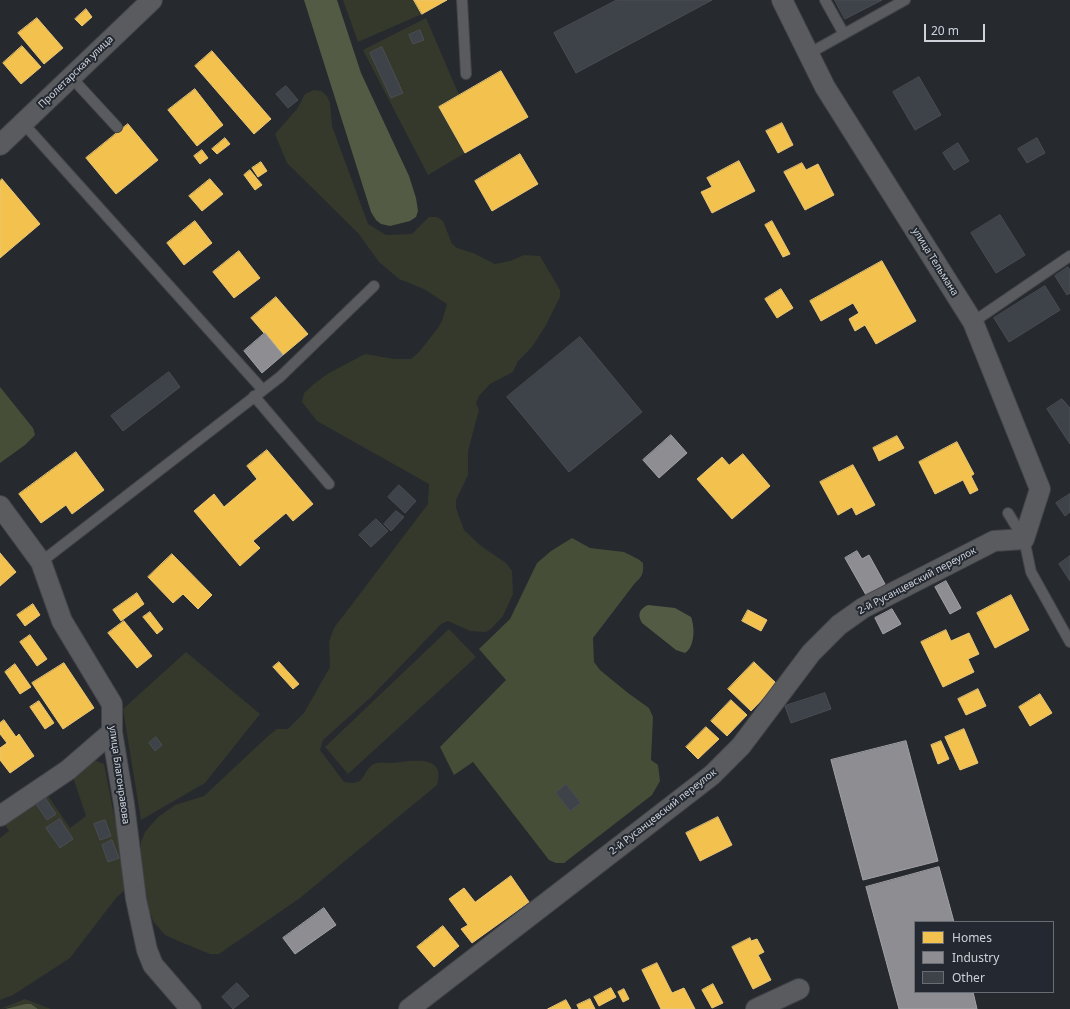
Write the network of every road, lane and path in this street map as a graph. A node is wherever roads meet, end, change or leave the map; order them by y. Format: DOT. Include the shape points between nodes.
graph roads {
  1 [pos="152,0"];
  2 [pos="462,0"];
  3 [pos="782,0"];
  4 [pos="825,0"];
  5 [pos="905,0"];
  6 [pos="844,34"];
  7 [pos="808,54"];
  8 [pos="466,74"];
  9 [pos="71,78"];
  10 [pos="23,123"];
  11 [pos="117,127"];
  12 [pos="0,145"];
  13 [pos="1070,256"];
  14 [pos="374,286"];
  15 [pos="973,322"];
  16 [pos="258,392"];
  17 [pos="329,484"];
  18 [pos="0,506"];
  19 [pos="1008,513"];
  20 [pos="1024,539"];
  21 [pos="41,562"];
  22 [pos="1070,642"];
  23 [pos="112,732"];
  24 [pos="0,816"];
  25 [pos="799,989"];
  26 [pos="191,1009"];
  27 [pos="409,1009"];
  28 [pos="756,1009"];
  1 -- 9 [label="street, Пролетарская улица"];
  2 -- 8 [label="lane"];
  3 -- 7 [label="street, улица Тельмана"];
  4 -- 6 [label="lane"];
  5 -- 6 [label="lane"];
  6 -- 7 [label="lane"];
  7 -- 15 [label="street, улица Тельмана" via="825,87"];
  9 -- 10 [label="street, Пролетарская улица"];
  9 -- 11 [label="lane"];
  10 -- 12 [label="street, Пролетарская улица"];
  10 -- 16 [label="lane"];
  13 -- 15 [label="lane"];
  14 -- 16 [label="lane" via="280,377"];
  15 -- 20 [label="street, улица Тельмана" via="1040,489"];
  16 -- 17 [label="lane"];
  16 -- 21 [label="lane"];
  18 -- 21 [label="street, улица Благонравова"];
  19 -- 20 [label="lane"];
  20 -- 22 [label="lane" via="1032,572"];
  20 -- 27 [label="street, 2-й Русанцевский переулок" via="994,540 863,608 839,625 811,653 741,746 712,775"];
  21 -- 23 [label="street, улица Благонравова" via="62,621 112,704"];
  23 -- 24 [label="street" via="68,770"];
  23 -- 26 [label="street, улица Благонравова" via="136,899 147,950 153,965"];
  25 -- 28 [label="street"];
}
